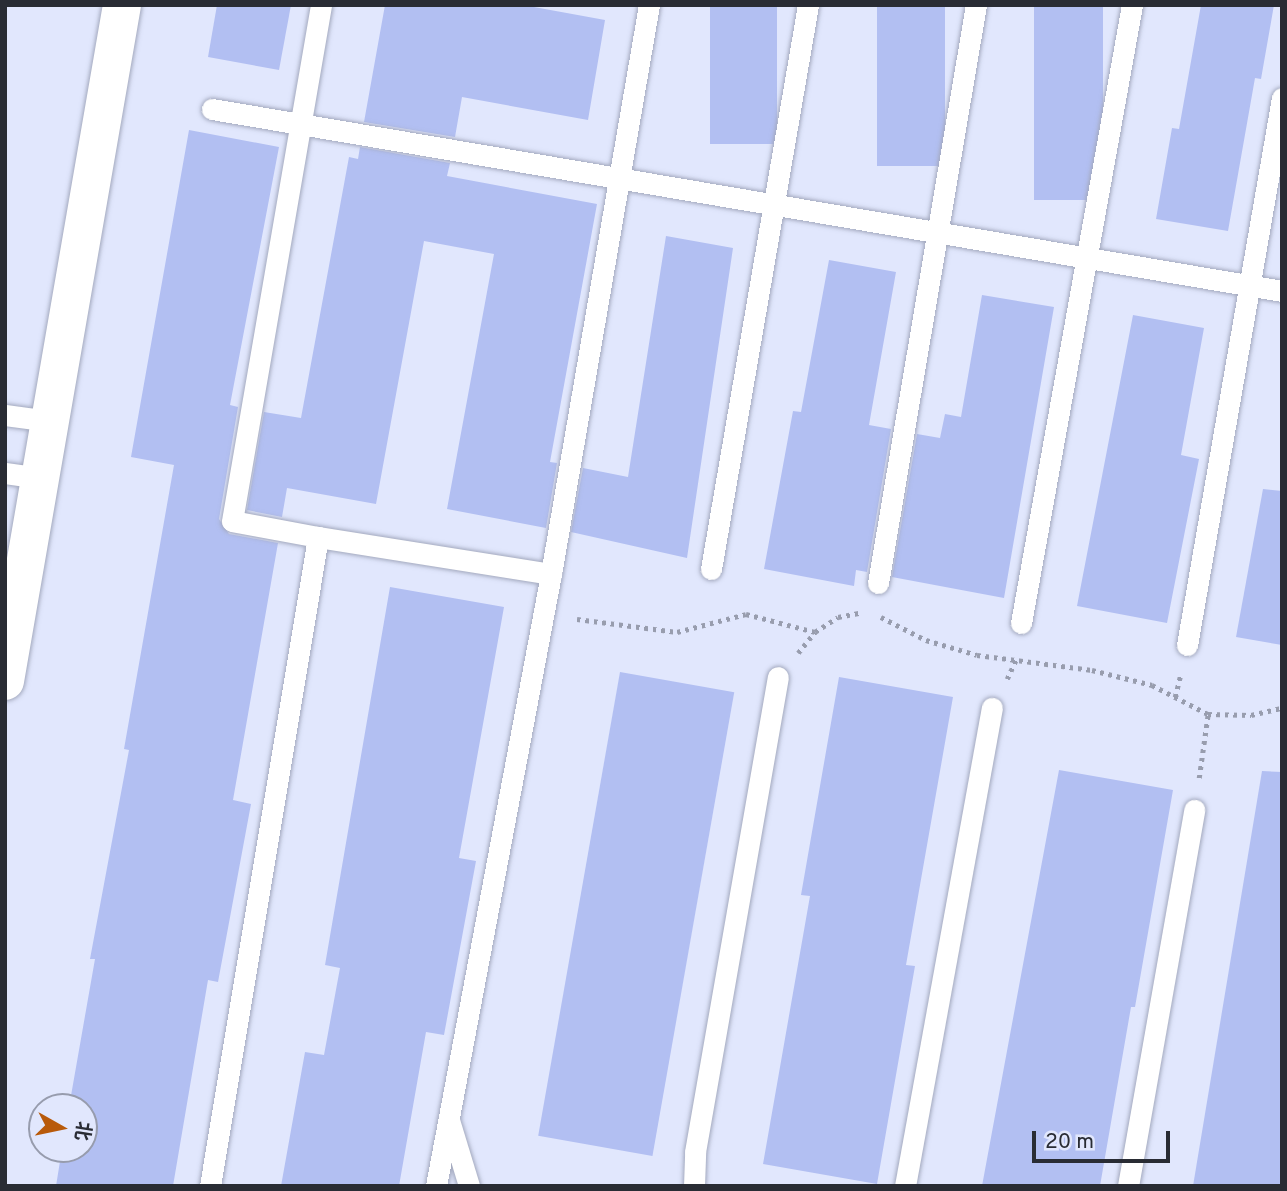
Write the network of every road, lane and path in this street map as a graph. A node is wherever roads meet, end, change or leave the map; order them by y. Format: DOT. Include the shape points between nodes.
graph roads {
  1 [pos="122,5"];
  2 [pos="321,5"];
  3 [pos="649,5"];
  4 [pos="808,5"];
  5 [pos="976,5"];
  6 [pos="1132,5"];
  7 [pos="1282,98"];
  8 [pos="212,109"];
  9 [pos="302,122"];
  10 [pos="619,177"];
  11 [pos="774,203"];
  12 [pos="938,232"];
  13 [pos="1087,258"];
  14 [pos="1249,285"];
  15 [pos="1282,291"];
  16 [pos="5,415"];
  17 [pos="49,421"];
  18 [pos="22,476"];
  19 [pos="318,537"];
  20 [pos="710,569"];
  21 [pos="551,574"];
  22 [pos="878,583"];
  23 [pos="543,613"];
  24 [pos="1021,623"];
  25 [pos="815,632"];
  26 [pos="1187,645"];
  27 [pos="1016,660"];
  28 [pos="778,677"];
  29 [pos="5,681"];
  30 [pos="992,708"];
  31 [pos="1282,708"];
  32 [pos="1208,713"];
  33 [pos="1194,810"];
  34 [pos="447,1111"];
  35 [pos="210,1186"];
  36 [pos="436,1186"];
  37 [pos="469,1186"];
  38 [pos="694,1186"];
  39 [pos="905,1186"];
  40 [pos="1128,1186"];
  1 -- 17 [label="street"];
  2 -- 9 [label="lane"];
  3 -- 10 [label="lane"];
  4 -- 11 [label="lane"];
  5 -- 12 [label="lane"];
  6 -- 13 [label="lane"];
  7 -- 14 [label="lane"];
  8 -- 9 [label="lane"];
  9 -- 10 [label="lane"];
  9 -- 19 [label="lane" via="232,521"];
  10 -- 11 [label="lane"];
  10 -- 21 [label="lane"];
  11 -- 12 [label="lane"];
  11 -- 20 [label="lane"];
  12 -- 13 [label="lane"];
  12 -- 22 [label="lane"];
  13 -- 14 [label="lane"];
  13 -- 24 [label="lane"];
  14 -- 15 [label="lane"];
  14 -- 26 [label="lane"];
  16 -- 17 [label="lane"];
  17 -- 18 [label="street"];
  18 -- 29 [label="street"];
  19 -- 21 [label="lane"];
  19 -- 35 [label="lane"];
  21 -- 23 [label="lane"];
  23 -- 25 [label="path" via="641,631 677,632 746,614"];
  23 -- 34 [label="lane"];
  24 -- 27 [label="path"];
  25 -- 27 [label="path" via="838,617 860,612 926,640 977,655"];
  25 -- 28 [label="path"];
  27 -- 30 [label="path"];
  27 -- 32 [label="path" via="1152,685"];
  28 -- 38 [label="lane" via="695,1152"];
  30 -- 39 [label="lane"];
  31 -- 32 [label="path" via="1251,715"];
  32 -- 33 [label="path"];
  33 -- 40 [label="lane"];
  34 -- 36 [label="lane"];
  34 -- 37 [label="lane"];
}
